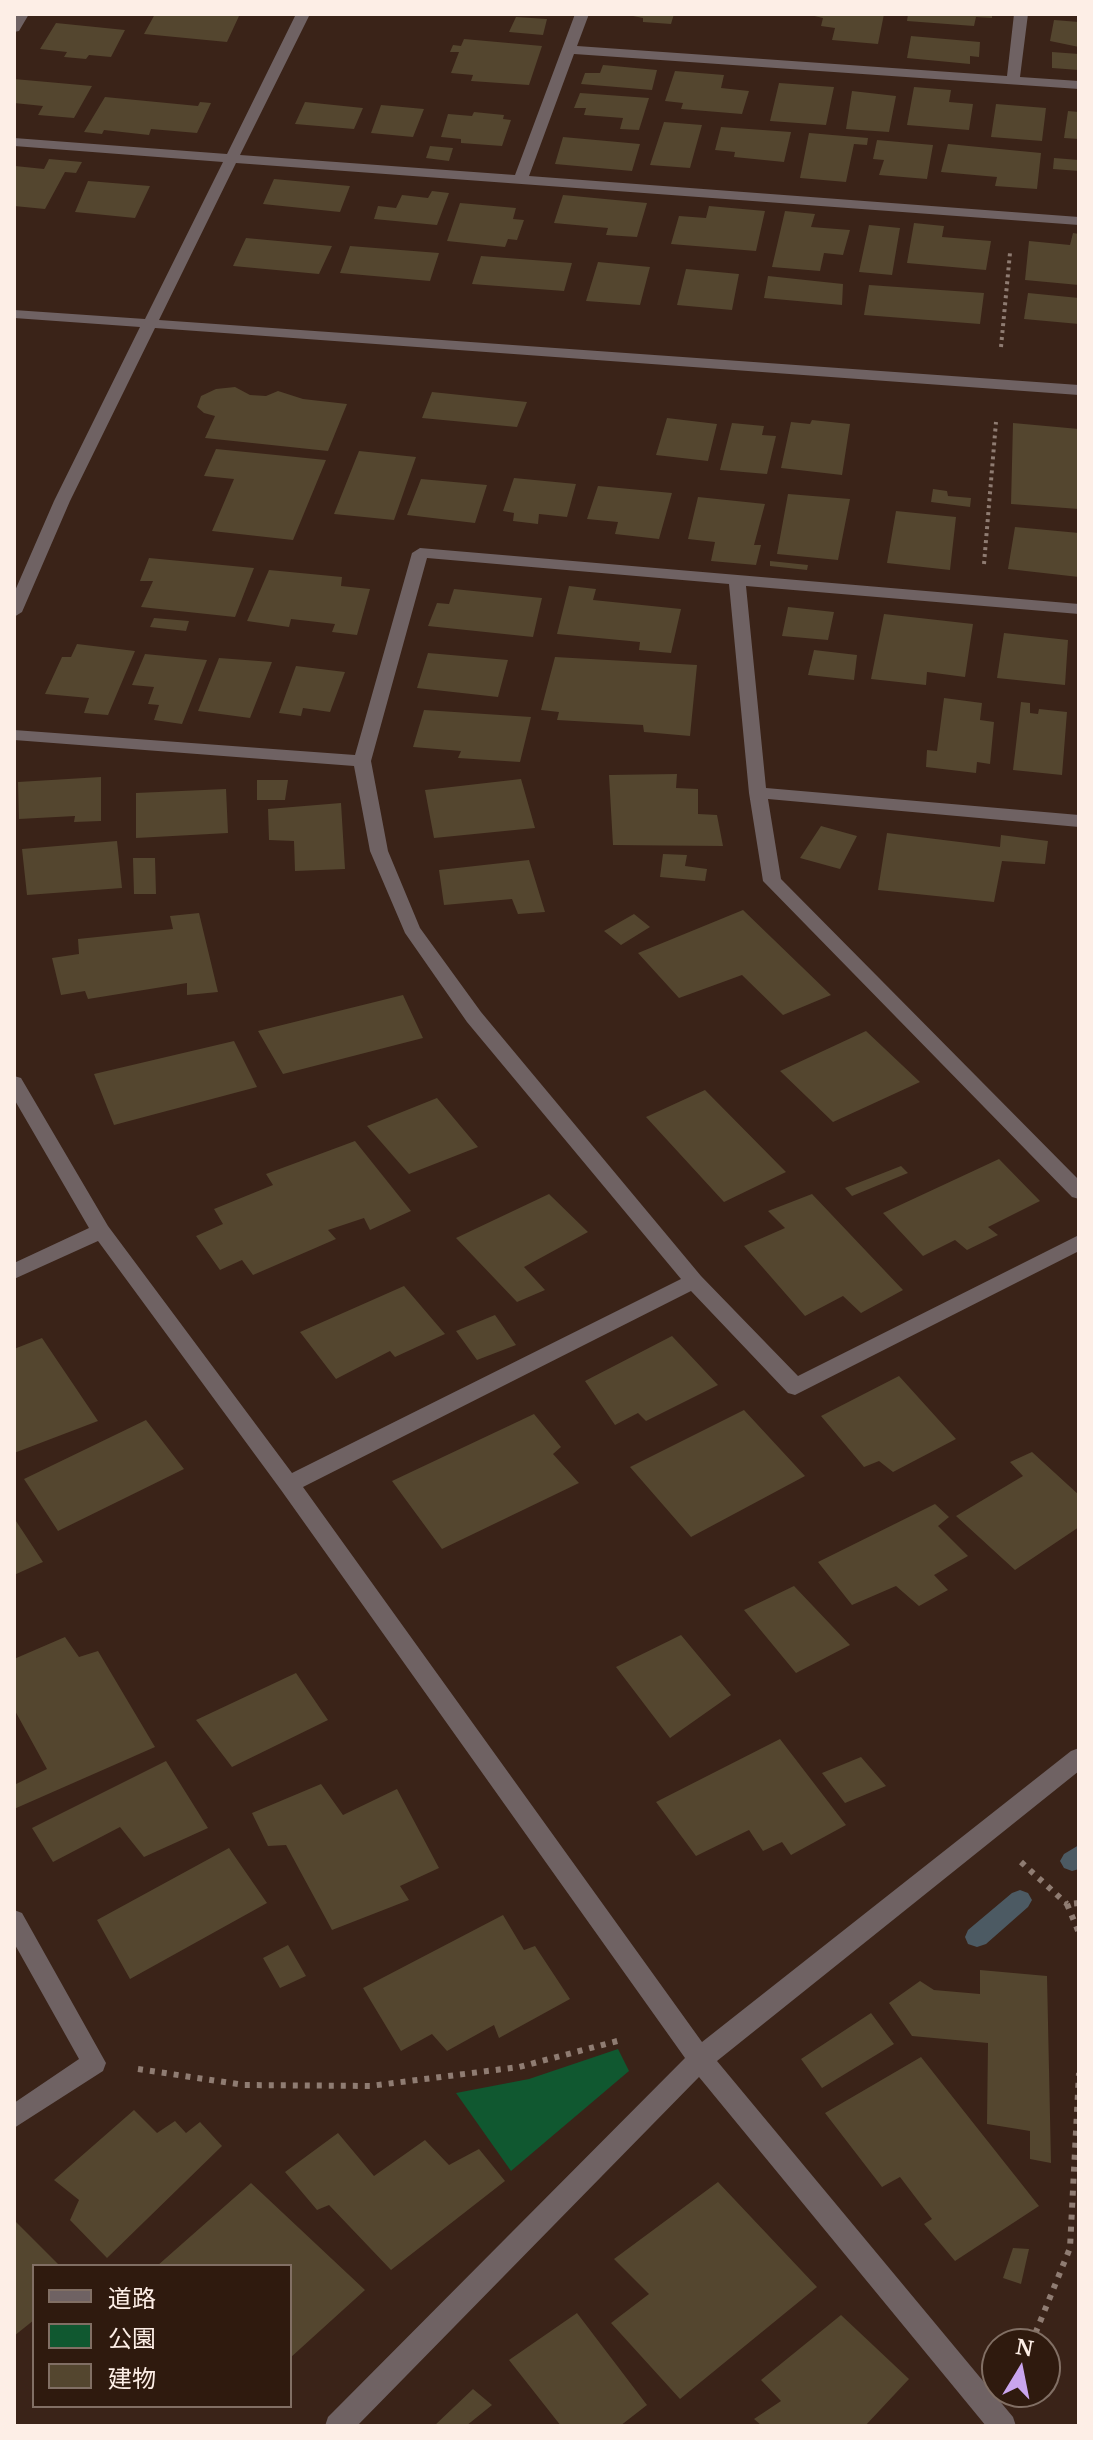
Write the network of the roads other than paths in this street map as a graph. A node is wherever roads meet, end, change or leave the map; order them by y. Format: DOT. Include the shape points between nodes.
graph roads {
  1 [pos="22,14"];
  2 [pos="303,14"];
  3 [pos="582,14"];
  4 [pos="1021,14"];
  5 [pos="14,28"];
  6 [pos="570,50"];
  7 [pos="1013,81"];
  8 [pos="1079,85"];
  9 [pos="14,142"];
  10 [pos="230,158"];
  11 [pos="521,179"];
  12 [pos="1079,221"];
  13 [pos="14,314"];
  14 [pos="150,325"];
  15 [pos="1079,390"];
  16 [pos="737,581"];
  17 [pos="1079,609"];
  18 [pos="14,612"];
  19 [pos="14,735"];
  20 [pos="362,761"];
  21 [pos="758,793"];
  22 [pos="1079,821"];
  23 [pos="14,1083"];
  24 [pos="1079,1192"];
  25 [pos="101,1231"];
  26 [pos="1079,1242"];
  27 [pos="14,1272"];
  28 [pos="694,1281"];
  29 [pos="289,1484"];
  30 [pos="1079,1758"];
  31 [pos="14,1920"];
  32 [pos="700,2059"];
  33 [pos="14,2117"];
  34 [pos="338,2426"];
  35 [pos="1003,2426"];
  1 -- 5 [label="street"];
  2 -- 10 [label="street"];
  3 -- 6 [label="street"];
  4 -- 7 [label="street"];
  6 -- 7 [label="street"];
  6 -- 11 [label="street"];
  7 -- 8 [label="street"];
  9 -- 10 [label="street"];
  10 -- 11 [label="street"];
  10 -- 14 [label="street"];
  11 -- 12 [label="street"];
  13 -- 14 [label="street"];
  14 -- 15 [label="street"];
  14 -- 18 [label="street" via="62,501"];
  16 -- 17 [label="street"];
  16 -- 20 [label="street" via="420,553"];
  16 -- 21 [label="street"];
  19 -- 20 [label="street"];
  20 -- 28 [label="street" via="379,851 411,929 474,1017"];
  21 -- 22 [label="street"];
  21 -- 24 [label="street" via="772,881"];
  23 -- 25 [label="street"];
  25 -- 27 [label="street"];
  25 -- 29 [label="street"];
  26 -- 28 [label="street" via="795,1387"];
  28 -- 29 [label="street"];
  29 -- 32 [label="street"];
  30 -- 32 [label="street"];
  31 -- 33 [label="street" via="94,2063"];
  32 -- 34 [label="street"];
  32 -- 35 [label="street"];
}
